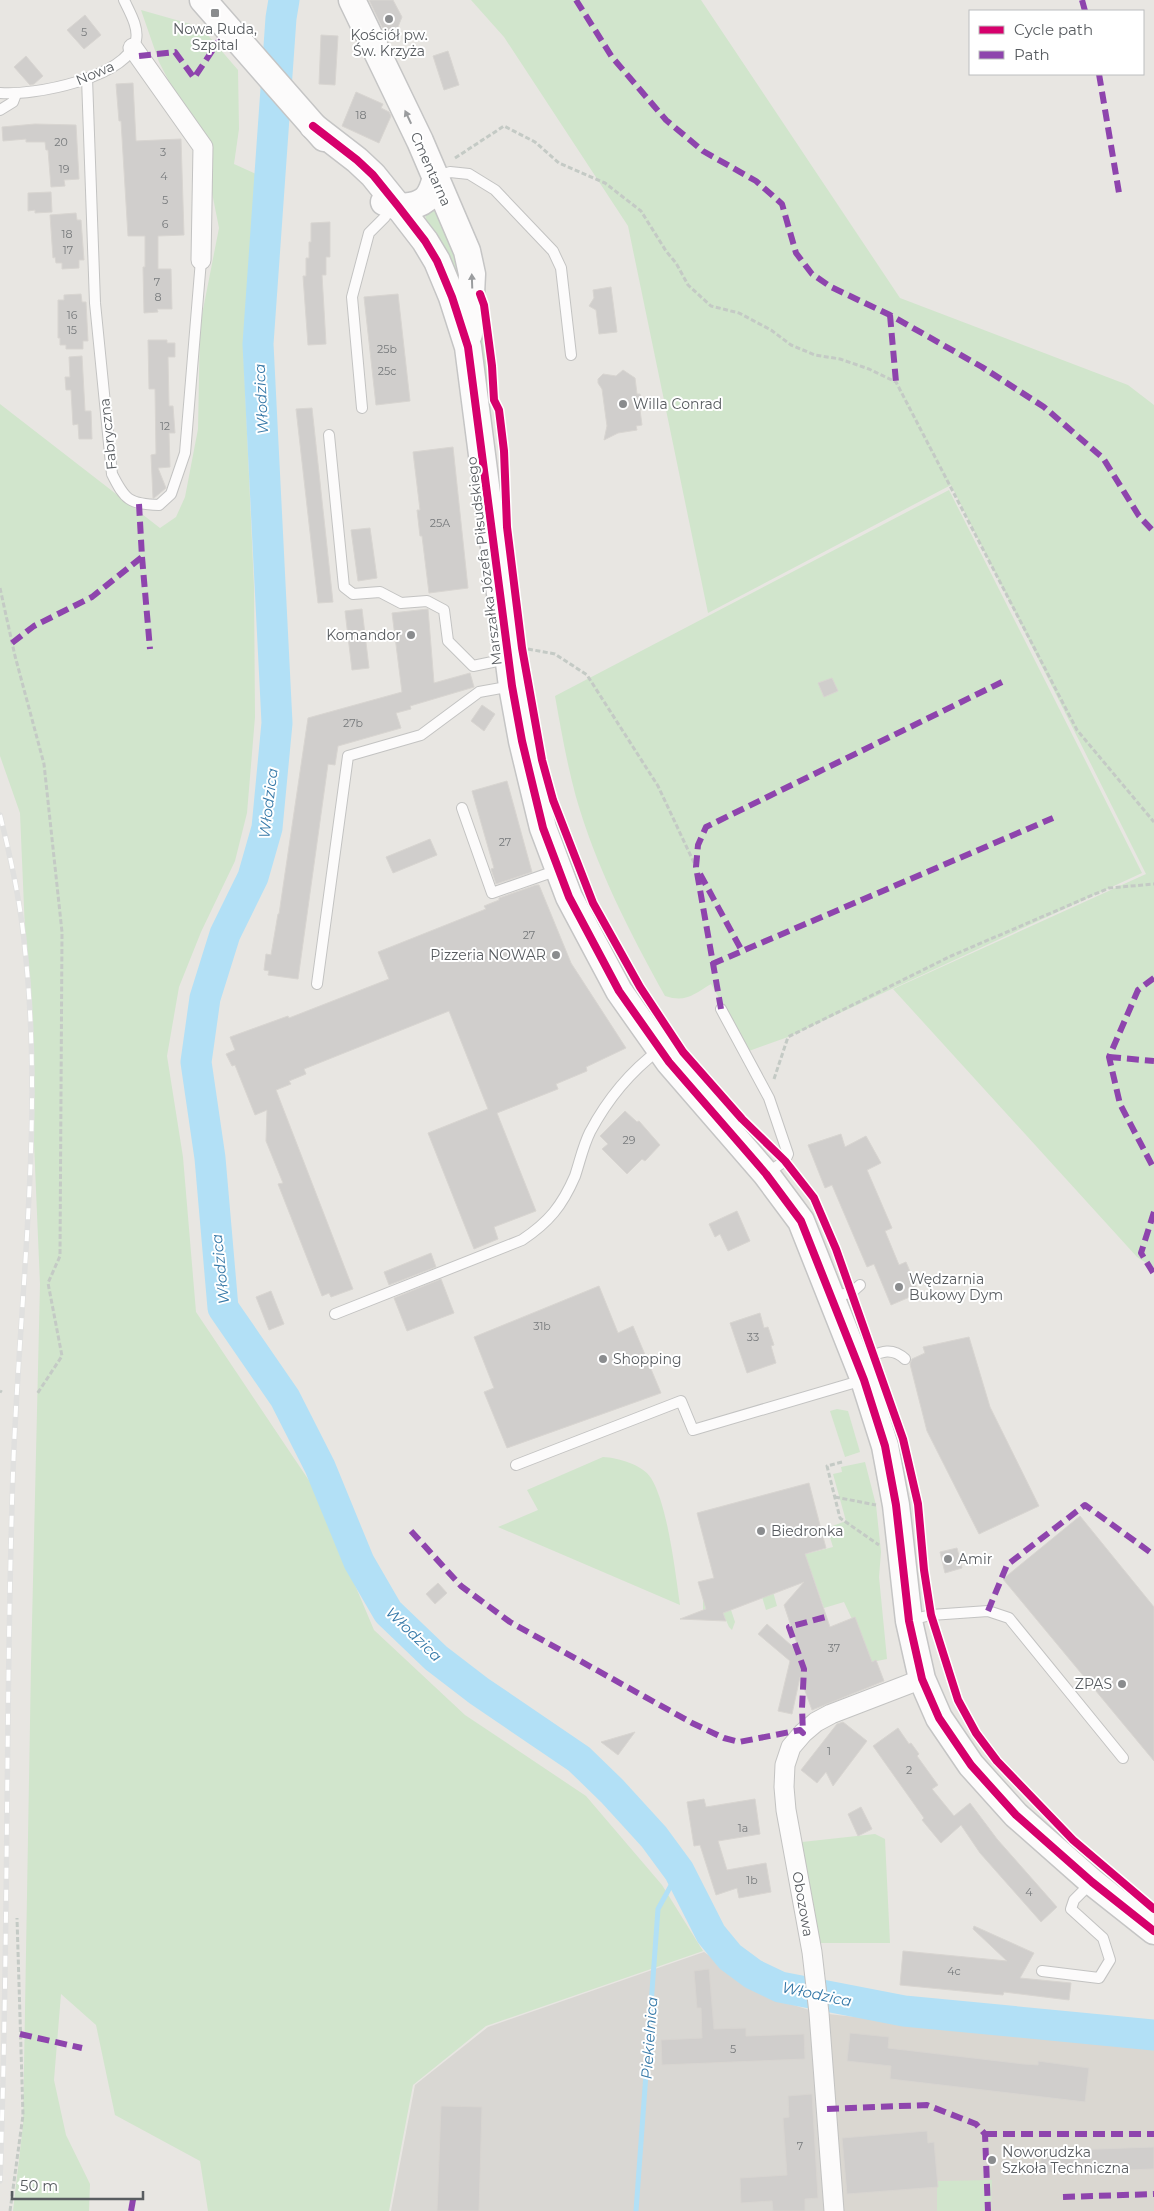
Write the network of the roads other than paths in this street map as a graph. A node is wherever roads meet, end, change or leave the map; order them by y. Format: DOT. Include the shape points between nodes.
graph roads {
  1 [pos="124,0"];
  2 [pos="203,0"];
  3 [pos="352,0"];
  4 [pos="133,48"];
  5 [pos="87,78"];
  6 [pos="0,93"];
  7 [pos="16,94"];
  8 [pos="0,110"];
  9 [pos="313,126"];
  10 [pos="435,175"];
  11 [pos="392,211"];
  12 [pos="201,260"];
  13 [pos="468,347"];
  14 [pos="571,355"];
  15 [pos="474,393"];
  16 [pos="362,408"];
  17 [pos="329,435"];
  18 [pos="515,654"];
  19 [pos="512,686"];
  20 [pos="462,808"];
  21 [pos="559,870"];
  22 [pos="317,984"];
  23 [pos="721,1010"];
  24 [pos="659,1050"];
  25 [pos="766,1174"];
  26 [pos="860,1285"];
  27 [pos="832,1296"];
  28 [pos="335,1314"];
  29 [pos="905,1359"];
  30 [pos="860,1370"];
  31 [pos="516,1465"];
  32 [pos="909,1621"];
  33 [pos="922,1679"];
  34 [pos="1123,1758"];
  35 [pos="1092,1882"];
  36 [pos="1154,1931"];
  37 [pos="1042,1971"];
  38 [pos="834,2211"];
  1 -- 4 [label="lane" via="135,26 137,38"];
  2 -- 9 [label="street"];
  10 -- 3 [label="street, Cmentarna, one-way"];
  4 -- 5 [label="lane, Nowa" via="115,66"];
  4 -- 12 [label="street" via="203,147"];
  5 -- 7 [label="lane, Nowa" via="53,89"];
  5 -- 12 [label="lane, Fabryczna" via="95,303 112,474 122,494 139,504 159,505 171,494 185,453"];
  6 -- 7 [label="lane, Nowa"];
  7 -- 8 [label="lane" via="13,102"];
  9 -- 11 [label="street" via="341,158 362,175"];
  9 -- 11 [label="street, Marszałka Józefa Piłsudskiego" via="373,175"];
  10 -- 11 [label="street" via="433,189 426,199"];
  13 -- 10 [label="street, Cmentarna, one-way" via="472,274 467,251"];
  10 -- 14 [label="lane" via="450,172 469,174 495,190 553,251 561,268"];
  11 -- 13 [label="street, Marszałka Józefa Piłsudskiego" via="425,241 444,275"];
  11 -- 15 [label="street, Marszałka Józefa Piłsudskiego" via="441,303"];
  11 -- 16 [label="lane" via="369,233 352,297"];
  13 -- 15 [label="street, Marszałka Józefa Piłsudskiego"];
  15 -- 18 [label="street, Marszałka Józefa Piłsudskiego" via="491,528"];
  17 -- 18 [label="lane" via="344,586 353,594 380,592 401,603 428,601 444,610 448,641 473,666"];
  18 -- 19 [label="street, Marszałka Józefa Piłsudskiego"];
  19 -- 21 [label="street, Marszałka Józefa Piłsudskiego" via="543,828"];
  19 -- 22 [label="lane" via="479,692 421,735 348,756"];
  20 -- 21 [label="lane" via="492,893"];
  21 -- 24 [label="street, Marszałka Józefa Piłsudskiego" via="569,897 619,991"];
  23 -- 25 [label="lane" via="769,1098 788,1154 785,1161"];
  24 -- 25 [label="street, Marszałka Józefa Piłsudskiego"];
  24 -- 28 [label="lane" via="636,1068 600,1114 557,1211 542,1227 522,1240"];
  25 -- 27 [label="street, Marszałka Józefa Piłsudskiego" via="801,1221"];
  26 -- 27 [label="lane" via="851,1293"];
  27 -- 30 [label="street, Marszałka Józefa Piłsudskiego"];
  29 -- 30 [label="lane" via="897,1351 889,1350"];
  30 -- 31 [label="lane" via="803,1399 693,1430 681,1401"];
  30 -- 32 [label="street, Marszałka Józefa Piłsudskiego" via="886,1446"];
  32 -- 33 [label="street, Marszałka Józefa Piłsudskiego"];
  32 -- 34 [label="lane" via="932,1615 988,1611 1009,1618"];
  33 -- 35 [label="street, Marszałka Józefa Piłsudskiego" via="948,1733 980,1777 1016,1815"];
  33 -- 38 [label="street, Obozowa" via="816,1722 791,1747 785,1765 786,1810 812,1952 819,2013"];
  35 -- 36 [label="street, Marszałka Józefa Piłsudskiego"];
  35 -- 37 [label="lane" via="1074,1900 1071,1909 1103,1938 1110,1960 1100,1978"];
}
